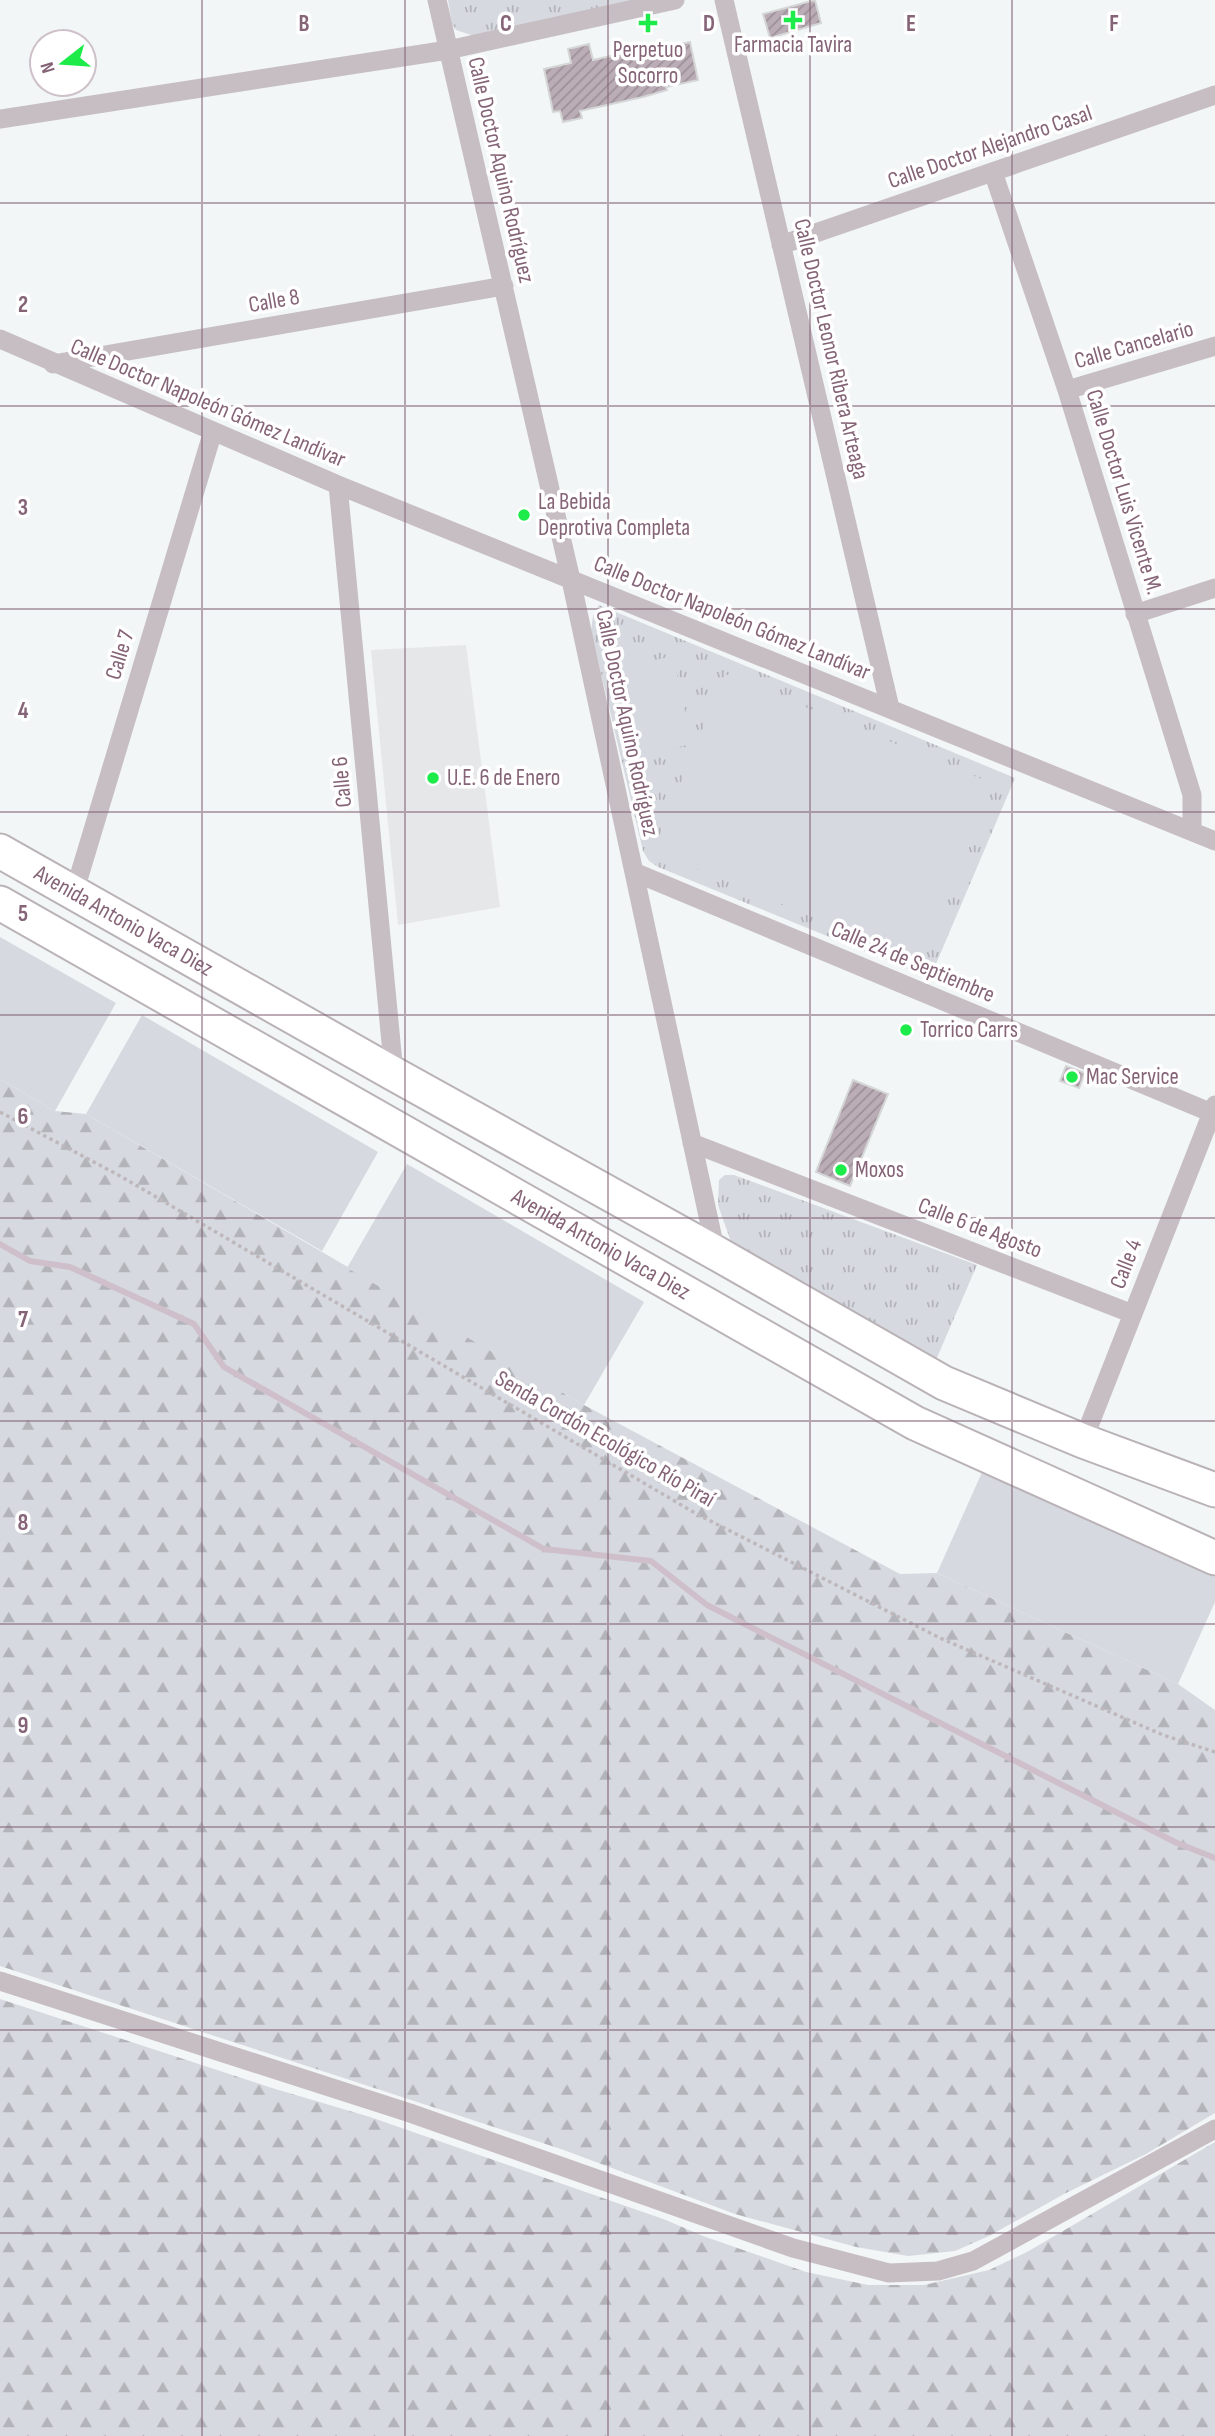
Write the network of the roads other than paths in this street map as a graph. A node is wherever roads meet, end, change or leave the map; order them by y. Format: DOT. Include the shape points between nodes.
graph roads {
  1 [pos="437,0"];
  2 [pos="675,0"];
  3 [pos="724,0"];
  4 [pos="448,50"];
  5 [pos="1215,95"];
  6 [pos="0,119"];
  7 [pos="993,172"];
  8 [pos="781,245"];
  9 [pos="504,286"];
  10 [pos="1,344"];
  11 [pos="1215,346"];
  12 [pos="53,364"];
  13 [pos="1067,390"];
  14 [pos="213,431"];
  15 [pos="338,485"];
  16 [pos="571,580"];
  17 [pos="1215,589"];
  18 [pos="1135,614"];
  19 [pos="890,708"];
  20 [pos="1192,830"];
  21 [pos="1213,839"];
  22 [pos="0,851"];
  23 [pos="634,872"];
  24 [pos="0,891"];
  25 [pos="74,893"];
  26 [pos="0,903"];
  27 [pos="394,1074"];
  28 [pos="1213,1109"];
  29 [pos="692,1143"];
  30 [pos="716,1253"];
  31 [pos="1133,1314"];
  32 [pos="1083,1441"];
  33 [pos="1215,1490"];
  34 [pos="1215,1558"];
  35 [pos="0,1981"];
  36 [pos="1215,2129"];
  1 -- 4 [label="street, Calle Doctor Aquino Rodríguez"];
  2 -- 4 [label="street"];
  3 -- 8 [label="street, Calle Doctor Leonor Ribera Arteaga"];
  4 -- 6 [label="street"];
  4 -- 9 [label="street, Calle Doctor Aquino Rodríguez"];
  5 -- 7 [label="street, Calle Doctor Alejandro Casal"];
  7 -- 8 [label="street, Calle Doctor Alejandro Casal"];
  7 -- 13 [label="street, Calle Doctor Luis Vicente M."];
  8 -- 19 [label="street, Calle Doctor Leonor Ribera Arteaga"];
  9 -- 12 [label="street, Calle 8"];
  9 -- 16 [label="street, Calle Doctor Aquino Rodríguez"];
  10 -- 12 [label="street, Calle Doctor Napoleón Gómez Landívar"];
  11 -- 13 [label="street, Calle Cancelario"];
  12 -- 14 [label="street, Calle Doctor Napoleón Gómez Landívar"];
  13 -- 18 [label="street, Calle Doctor Luis Vicente M."];
  14 -- 15 [label="street, Calle Doctor Napoleón Gómez Landívar"];
  14 -- 25 [label="street, Calle 7"];
  15 -- 16 [label="street, Calle Doctor Napoleón Gómez Landívar"];
  15 -- 27 [label="street, Calle 6"];
  16 -- 19 [label="street, Calle Doctor Napoleón Gómez Landívar"];
  16 -- 23 [label="street, Calle Doctor Aquino Rodríguez"];
  17 -- 18 [label="street"];
  18 -- 20 [label="street, Calle Doctor Luis Vicente M." via="1192,795"];
  19 -- 20 [label="street, Calle Doctor Napoleón Gómez Landívar"];
  20 -- 21 [label="street, Calle Doctor Napoleón Gómez Landívar"];
  22 -- 25 [label="highway, Avenida Antonio Vaca Diez"];
  23 -- 28 [label="street, Calle 24 de Septiembre"];
  23 -- 29 [label="street, Calle Doctor Aquino Rodríguez"];
  24 -- 25 [label="highway" via="55,919 67,912"];
  25 -- 27 [label="highway, Avenida Antonio Vaca Diez"];
  26 -- 34 [label="highway, Avenida Antonio Vaca Diez" via="915,1423"];
  27 -- 30 [label="highway, Avenida Antonio Vaca Diez"];
  28 -- 31 [label="street, Calle 4"];
  29 -- 30 [label="street, Calle Doctor Aquino Rodríguez"];
  29 -- 31 [label="street, Calle 6 de Agosto"];
  30 -- 32 [label="highway, Avenida Antonio Vaca Diez" via="944,1383"];
  31 -- 32 [label="street, Calle 4"];
  32 -- 33 [label="highway, Avenida Antonio Vaca Diez"];
  35 -- 36 [label="street" via="410,2113 793,2248 889,2273 938,2271 973,2261"];
}
